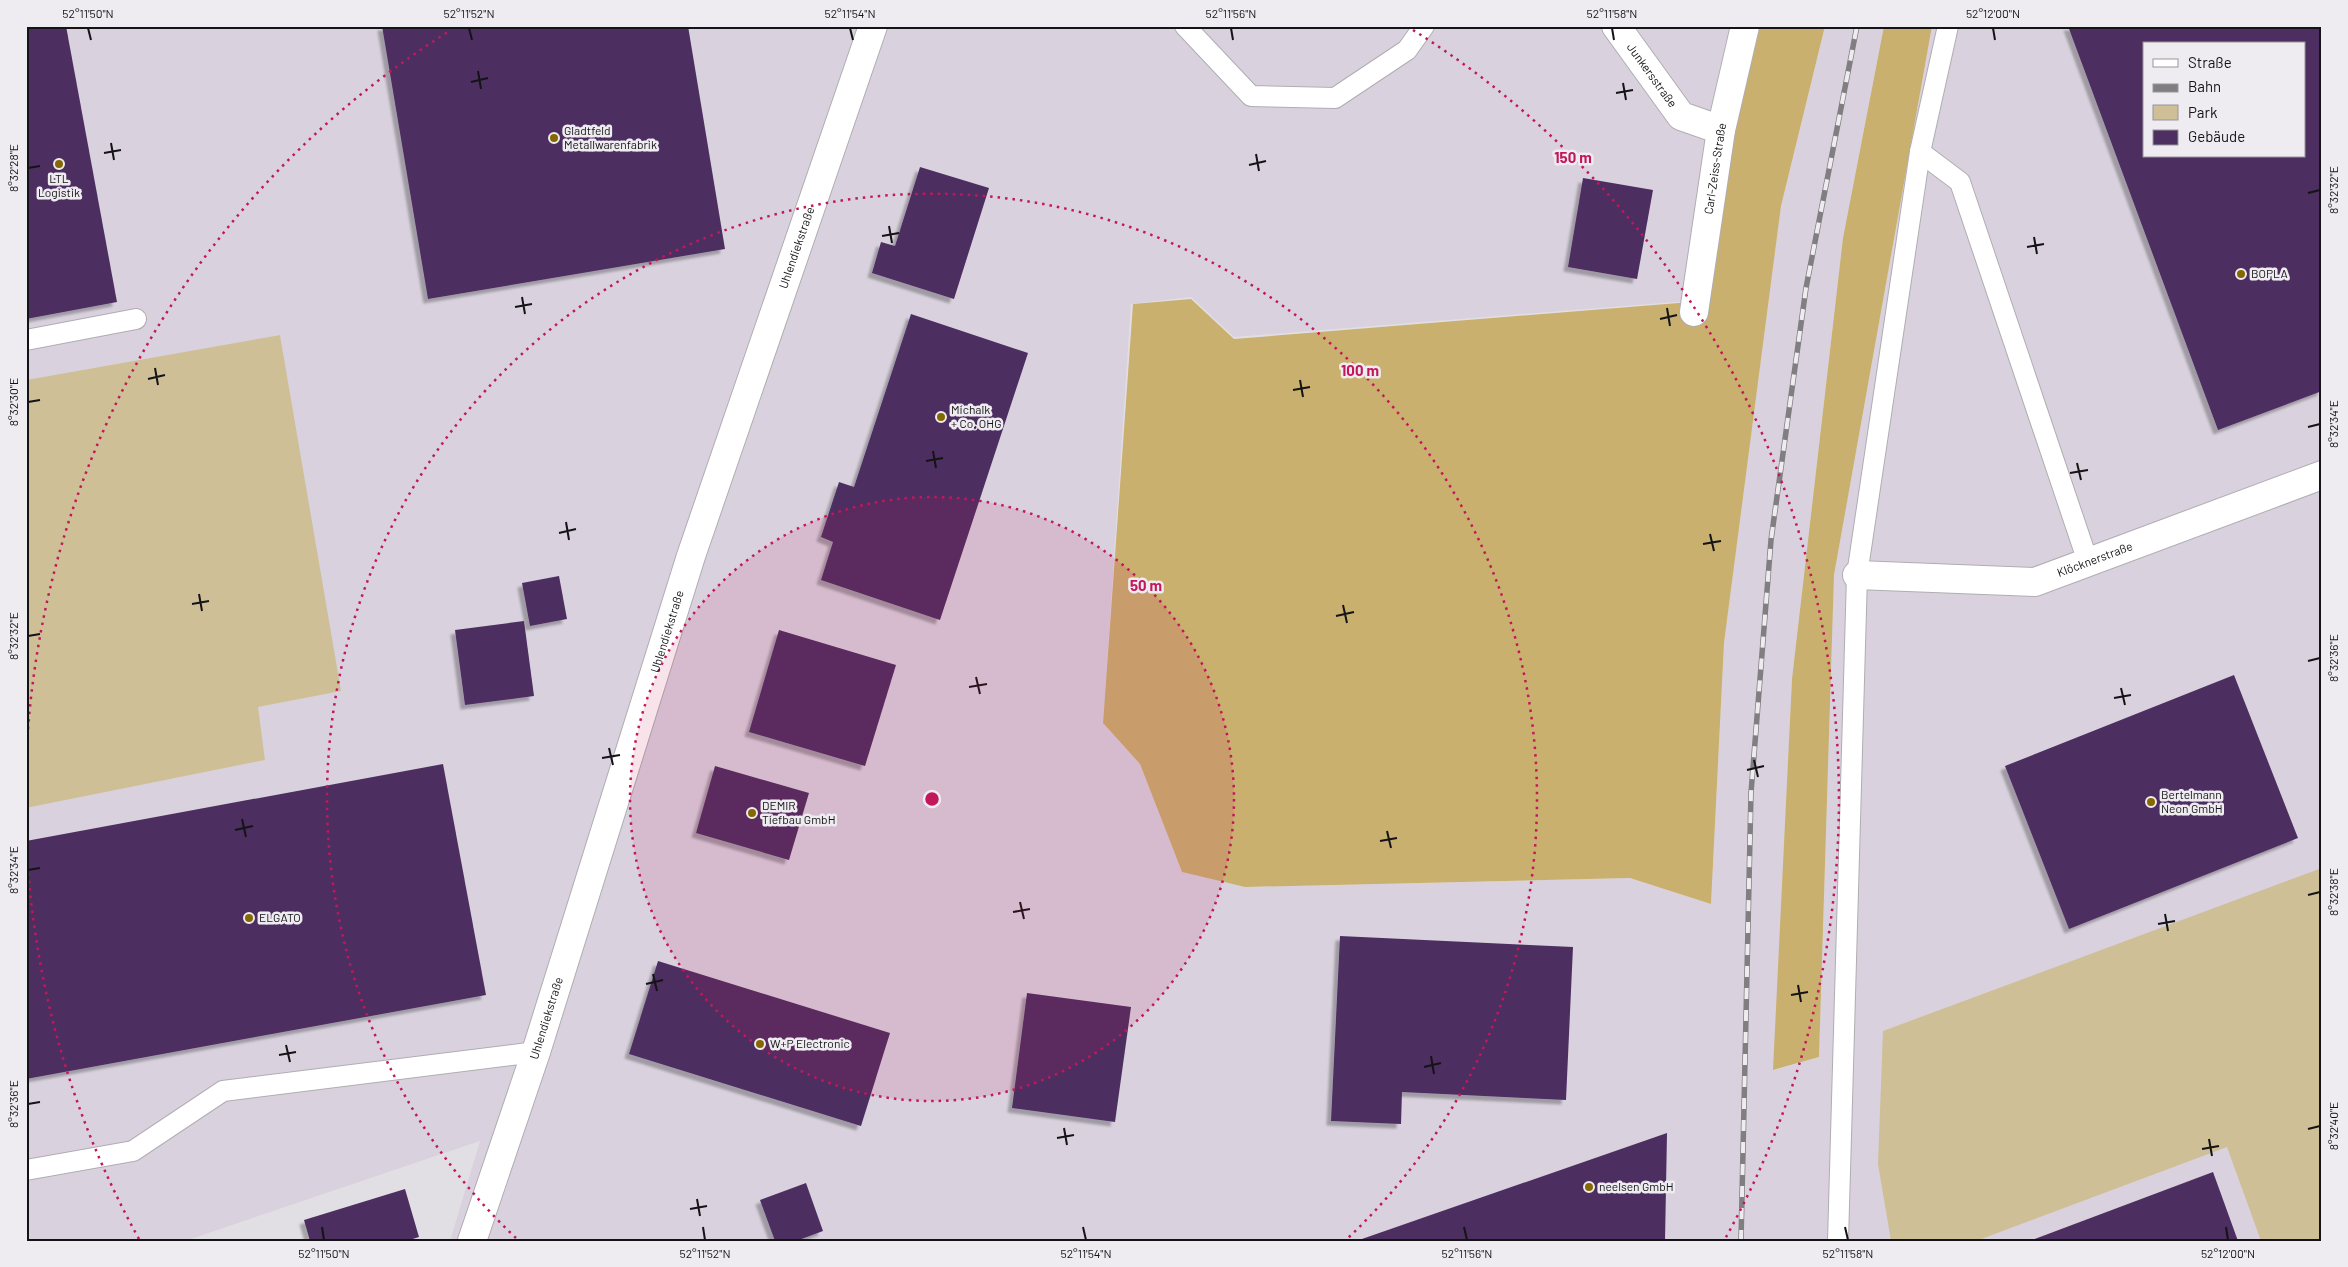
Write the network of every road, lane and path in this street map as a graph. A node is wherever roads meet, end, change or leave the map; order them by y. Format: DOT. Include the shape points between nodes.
graph roads {
  1 [pos="872,26"];
  2 [pos="1185,26"];
  3 [pos="1424,26"];
  4 [pos="1616,26"];
  5 [pos="1745,26"];
  6 [pos="1948,26"];
  7 [pos="1721,130"];
  8 [pos="1920,152"];
  9 [pos="1694,312"];
  10 [pos="136,319"];
  11 [pos="26,340"];
  12 [pos="2322,475"];
  13 [pos="2088,562"];
  14 [pos="1856,575"];
  15 [pos="536,1052"];
  16 [pos="26,1170"];
  17 [pos="472,1241"];
  18 [pos="1838,1241"];
  1 -- 15 [label="street, Uhlendiekstraße" via="691,556"];
  2 -- 3 [label="lane" via="1251,96 1326,98 1335,98 1408,50"];
  4 -- 7 [label="street, Junkersstraße" via="1681,116"];
  5 -- 7 [label="street, Carl-Zeiss-Straße"];
  6 -- 8 [label="lane"];
  7 -- 9 [label="street, Carl-Zeiss-Straße"];
  8 -- 13 [label="lane" via="1960,182"];
  8 -- 14 [label="lane"];
  10 -- 11 [label="lane"];
  12 -- 13 [label="street, Klöcknerstraße"];
  13 -- 14 [label="street, Klöcknerstraße" via="2035,582"];
  14 -- 18 [label="lane"];
  15 -- 16 [label="lane" via="223,1091 133,1151"];
  15 -- 17 [label="street, Uhlendiekstraße"];
}
